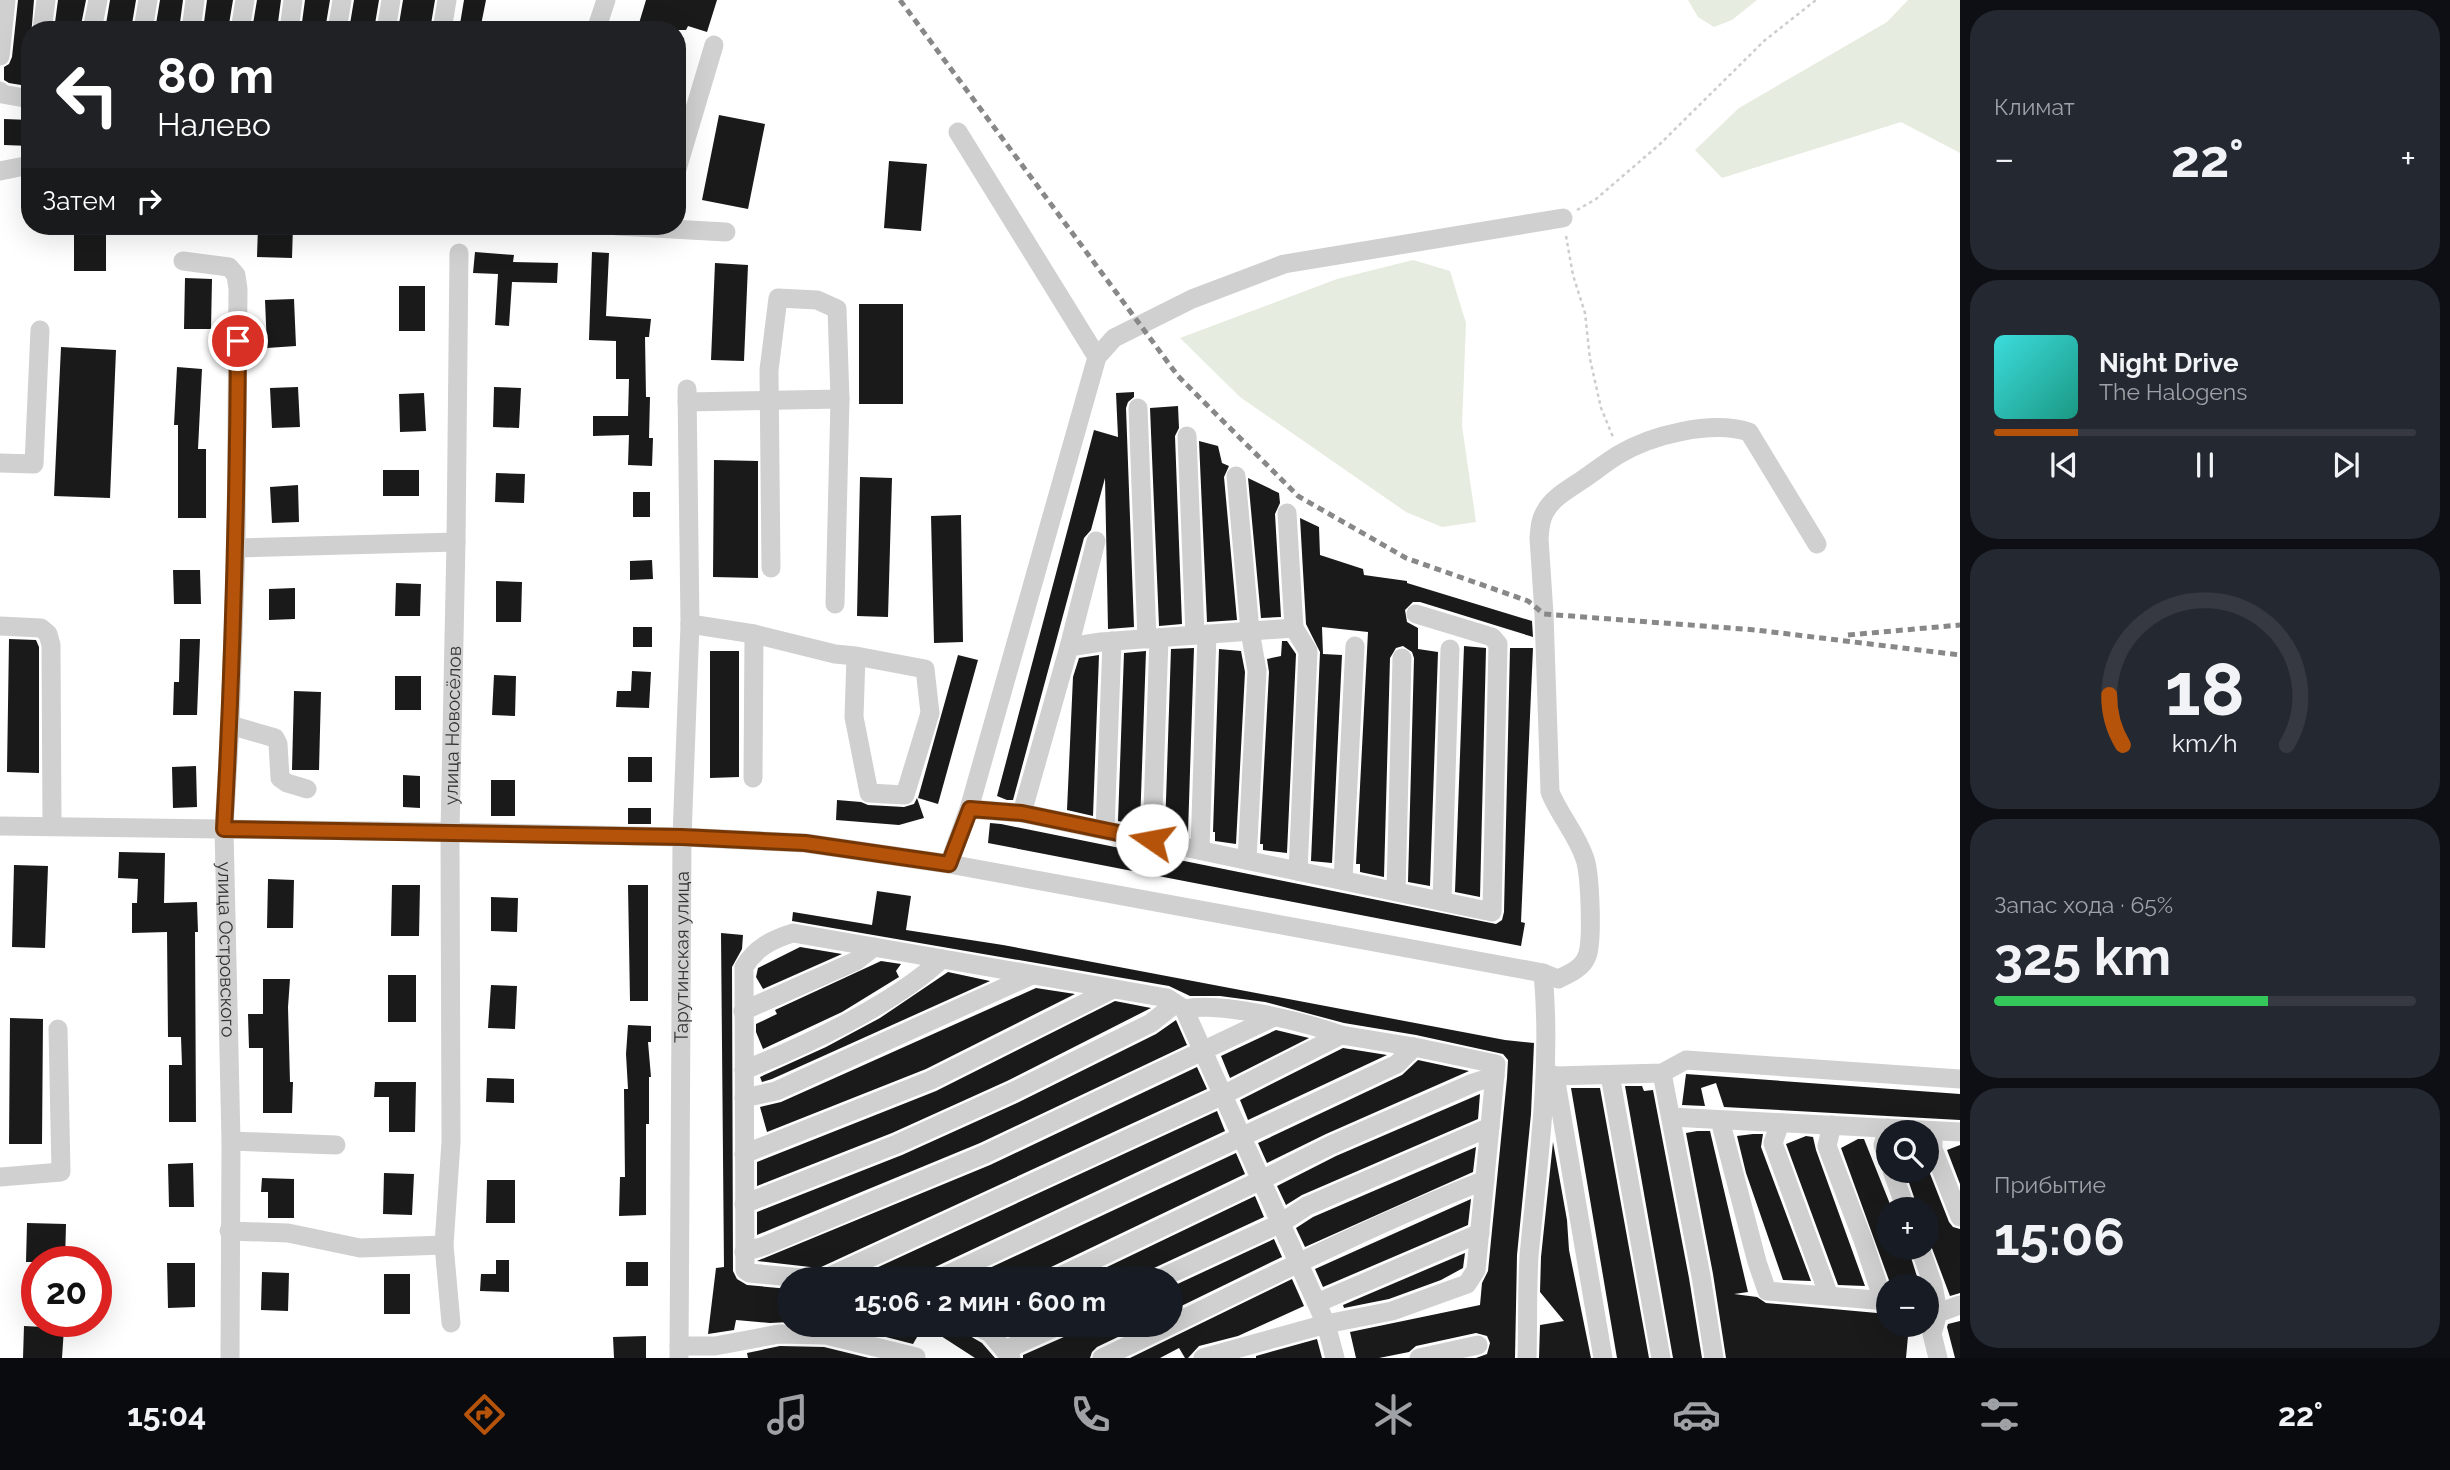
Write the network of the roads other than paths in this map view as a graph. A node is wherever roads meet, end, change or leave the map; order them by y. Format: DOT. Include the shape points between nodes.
graph roads {
  1 [pos="6,0"];
  2 [pos="46,0"];
  3 [pos="98,0"];
  4 [pos="148,0"];
  5 [pos="195,0"];
  6 [pos="245,0"];
  7 [pos="293,0"];
  8 [pos="342,0"];
  9 [pos="391,0"];
  10 [pos="447,0"];
  11 [pos="606,0"];
  12 [pos="43,21"];
  13 [pos="94,21"];
  14 [pos="144,21"];
  15 [pos="192,21"];
  16 [pos="242,21"];
  17 [pos="290,21"];
  18 [pos="338,21"];
  19 [pos="388,21"];
  20 [pos="444,21"];
  21 [pos="599,21"];
  22 [pos="715,46"];
  23 [pos="0,56"];
  24 [pos="0,91"];
  25 [pos="21,97"];
  26 [pos="958,132"];
  27 [pos="686,140"];
  28 [pos="21,167"];
  29 [pos="0,172"];
  30 [pos="1563,218"];
  31 [pos="686,230"];
  32 [pos="726,232"];
  33 [pos="459,253"];
  34 [pos="183,261"];
  35 [pos="40,330"];
  36 [pos="1097,357"];
  37 [pos="840,399"];
  38 [pos="771,401"];
  39 [pos="1138,408"];
  40 [pos="1187,436"];
  41 [pos="0,463"];
  42 [pos="1236,476"];
  43 [pos="1287,513"];
  44 [pos="1096,541"];
  45 [pos="457,542"];
  46 [pos="1817,544"];
  47 [pos="236,548"];
  48 [pos="771,568"];
  49 [pos="835,604"];
  50 [pos="1416,614"];
  51 [pos="690,624"];
  52 [pos="0,626"];
  53 [pos="1294,628"];
  54 [pos="1250,631"];
  55 [pos="754,634"];
  56 [pos="1201,635"];
  57 [pos="1153,638"];
  58 [pos="1112,641"];
  59 [pos="1355,646"];
  60 [pos="1069,647"];
  61 [pos="1450,649"];
  62 [pos="856,656"];
  63 [pos="1402,658"];
  64 [pos="230,725"];
  65 [pos="753,778"];
  66 [pos="307,789"];
  67 [pos="970,809"];
  68 [pos="1022,813"];
  69 [pos="52,825"];
  70 [pos="0,826"];
  71 [pos="224,829"];
  72 [pos="1105,830"];
  73 [pos="450,832"];
  74 [pos="682,837"];
  75 [pos="1152,840"];
  76 [pos="1200,850"];
  77 [pos="1248,860"];
  78 [pos="949,864"];
  79 [pos="1298,871"];
  80 [pos="1343,880"];
  81 [pos="1396,891"];
  82 [pos="1442,901"];
  83 [pos="874,947"];
  84 [pos="942,959"];
  85 [pos="1543,973"];
  86 [pos="1032,975"];
  87 [pos="1113,989"];
  88 [pos="1179,1006"];
  89 [pos="743,1011"];
  90 [pos="1273,1017"];
  91 [pos="58,1029"];
  92 [pos="1341,1035"];
  93 [pos="1415,1047"];
  94 [pos="1203,1052"];
  95 [pos="744,1070"];
  96 [pos="1662,1073"];
  97 [pos="1550,1074"];
  98 [pos="1610,1075"];
  99 [pos="1495,1076"];
  100 [pos="1960,1079"];
  101 [pos="1223,1095"];
  102 [pos="744,1098"];
  103 [pos="1671,1117"];
  104 [pos="1720,1119"];
  105 [pos="1780,1123"];
  106 [pos="1832,1125"];
  107 [pos="1490,1127"];
  108 [pos="1876,1127"];
  109 [pos="1939,1131"];
  110 [pos="1960,1132"];
  111 [pos="1241,1135"];
  112 [pos="231,1141"];
  113 [pos="336,1144"];
  114 [pos="744,1154"];
  115 [pos="1939,1164"];
  116 [pos="0,1177"];
  117 [pos="1261,1180"];
  118 [pos="1485,1181"];
  119 [pos="744,1205"];
  120 [pos="1960,1217"];
  121 [pos="1281,1223"];
  122 [pos="229,1231"];
  123 [pos="1479,1233"];
  124 [pos="444,1245"];
  125 [pos="744,1252"];
  126 [pos="1300,1264"];
  127 [pos="850,1267"];
  128 [pos="963,1267"];
  129 [pos="1079,1267"];
  130 [pos="1183,1268"];
  131 [pos="777,1276"];
  132 [pos="1876,1276"];
  133 [pos="1829,1296"];
  134 [pos="1876,1300"];
  135 [pos="1317,1303"];
  136 [pos="1960,1306"];
  137 [pos="1939,1309"];
  138 [pos="451,1323"];
  139 [pos="1326,1324"];
  140 [pos="993,1337"];
  141 [pos="1038,1337"];
  142 [pos="1933,1337"];
  143 [pos="1478,1345"];
  144 [pos="679,1352"];
  145 [pos="1008,1354"];
  146 [pos="916,1357"];
  147 [pos="230,1358"];
  148 [pos="1102,1358"];
  149 [pos="1203,1358"];
  150 [pos="1335,1358"];
  151 [pos="1419,1358"];
  152 [pos="1527,1358"];
  153 [pos="1603,1358"];
  154 [pos="1661,1358"];
  155 [pos="1714,1358"];
  156 [pos="1938,1358"];
  1 -- 23 [label="street"];
  2 -- 12 [label="street"];
  3 -- 13 [label="street"];
  4 -- 14 [label="street"];
  5 -- 15 [label="street"];
  6 -- 16 [label="street"];
  7 -- 17 [label="street"];
  8 -- 18 [label="street"];
  9 -- 19 [label="street"];
  10 -- 20 [label="street"];
  11 -- 21 [label="street"];
  22 -- 27 [label="street"];
  24 -- 25 [label="street"];
  26 -- 36 [label="street"];
  28 -- 29 [label="street"];
  30 -- 36 [label="street" via="1284,264 1192,299 1114,338"];
  31 -- 32 [label="street"];
  33 -- 45 [label="street, улица Новосёлов"];
  34 -- 47 [label="street, улица Островского" via="229,267 236,275"];
  35 -- 41 [label="street" via="34,464"];
  36 -- 67 [label="street"];
  37 -- 38 [label="street"];
  37 -- 38 [label="street" via="837,309 817,300 778,298 769,370"];
  37 -- 49 [label="street"];
  38 -- 48 [label="street"];
  38 -- 51 [label="street, Тарутинская улица" via="687,396"];
  39 -- 57 [label="street"];
  40 -- 56 [label="street"];
  42 -- 54 [label="street"];
  43 -- 53 [label="street"];
  44 -- 60 [label="street"];
  45 -- 47 [label="street"];
  45 -- 73 [label="street, улица Новосёлов"];
  46 -- 85 [label="street" via="1749,432 1733,427 1710,426 1619,454 1554,500 1545,512 1540,526 1550,792 1586,860 1589,883 1587,956 1576,971 1558,979"];
  47 -- 64 [label="street, улица Островского"];
  50 -- 82 [label="street" via="1492,637 1497,644 1492,912"];
  51 -- 55 [label="street"];
  51 -- 74 [label="street, Тарутинская улица"];
  52 -- 69 [label="street" via="41,628 51,645"];
  53 -- 54 [label="street"];
  53 -- 79 [label="street" via="1308,651"];
  54 -- 56 [label="street"];
  54 -- 77 [label="street" via="1257,671"];
  55 -- 62 [label="street"];
  55 -- 65 [label="street"];
  56 -- 57 [label="street"];
  56 -- 76 [label="street"];
  57 -- 58 [label="street"];
  57 -- 75 [label="street"];
  58 -- 60 [label="street"];
  58 -- 72 [label="street"];
  59 -- 80 [label="street"];
  60 -- 68 [label="street"];
  61 -- 82 [label="street"];
  62 -- 62 [label="street" via="925,669 930,713 905,795 869,793 854,717"];
  63 -- 81 [label="street"];
  64 -- 66 [label="street" via="275,738 280,778"];
  64 -- 71 [label="street, улица Островского"];
  67 -- 68 [label="street"];
  67 -- 78 [label="street"];
  68 -- 72 [label="street"];
  69 -- 70 [label="street"];
  69 -- 71 [label="street"];
  71 -- 73 [label="street"];
  71 -- 112 [label="street, улица Островского"];
  72 -- 75 [label="street"];
  73 -- 74 [label="street"];
  73 -- 124 [label="street, улица Новосёлов" via="451,1142"];
  74 -- 78 [label="street" via="805,843"];
  74 -- 144 [label="street, Тарутинская улица"];
  75 -- 76 [label="street"];
  76 -- 77 [label="street"];
  77 -- 79 [label="street"];
  78 -- 85 [label="street"];
  79 -- 80 [label="street"];
  80 -- 81 [label="street"];
  81 -- 82 [label="street"];
  83 -- 84 [label="street"];
  83 -- 89 [label="street" via="856,961"];
  83 -- 89 [label="street" via="793,933 771,940 744,967"];
  84 -- 86 [label="street"];
  84 -- 95 [label="street" via="883,1001 789,1052"];
  85 -- 97 [label="street"];
  86 -- 87 [label="street"];
  86 -- 102 [label="street" via="789,1086"];
  87 -- 88 [label="street" via="1167,998"];
  87 -- 114 [label="street" via="931,1080"];
  88 -- 90 [label="street"];
  88 -- 94 [label="street"];
  88 -- 119 [label="street" via="1012,1092"];
  89 -- 95 [label="street"];
  90 -- 92 [label="street"];
  90 -- 94 [label="street"];
  91 -- 116 [label="street" via="61,1172"];
  92 -- 93 [label="street"];
  92 -- 101 [label="street"];
  93 -- 99 [label="street" via="1496,1064"];
  93 -- 111 [label="street" via="1397,1064"];
  94 -- 101 [label="street"];
  94 -- 125 [label="street" via="985,1154"];
  95 -- 102 [label="street"];
  96 -- 98 [label="street"];
  96 -- 100 [label="street" via="1686,1060"];
  96 -- 103 [label="street"];
  97 -- 98 [label="street"];
  97 -- 152 [label="street" via="1529,1260"];
  97 -- 153 [label="street"];
  98 -- 154 [label="street"];
  99 -- 107 [label="street"];
  99 -- 117 [label="street" via="1331,1145"];
  101 -- 111 [label="street"];
  101 -- 127 [label="street"];
  102 -- 114 [label="street"];
  103 -- 104 [label="street"];
  103 -- 155 [label="street"];
  104 -- 105 [label="street"];
  104 -- 133 [label="street" via="1767,1291"];
  105 -- 106 [label="street"];
  105 -- 133 [label="street" via="1773,1143"];
  106 -- 108 [label="street"];
  106 -- 132 [label="street" via="1827,1146"];
  107 -- 118 [label="street"];
  107 -- 121 [label="street" via="1307,1206"];
  109 -- 110 [label="street"];
  111 -- 117 [label="street"];
  111 -- 128 [label="street"];
  112 -- 113 [label="street"];
  112 -- 122 [label="street, улица Островского"];
  114 -- 119 [label="street"];
  115 -- 120 [label="street"];
  117 -- 121 [label="street"];
  117 -- 129 [label="street"];
  118 -- 123 [label="street"];
  118 -- 126 [label="street"];
  119 -- 125 [label="street"];
  121 -- 126 [label="street"];
  121 -- 130 [label="street"];
  122 -- 124 [label="street" via="288,1233 360,1248"];
  122 -- 147 [label="street, улица Островского"];
  123 -- 135 [label="street"];
  123 -- 139 [label="street" via="1476,1270 1467,1284 1392,1311"];
  124 -- 138 [label="street, улица Новосёлов"];
  125 -- 131 [label="street" via="749,1273"];
  126 -- 135 [label="street"];
  126 -- 148 [label="street"];
  133 -- 134 [label="street"];
  135 -- 139 [label="street"];
  136 -- 137 [label="street"];
  139 -- 149 [label="street"];
  139 -- 150 [label="street"];
  140 -- 145 [label="street"];
  141 -- 145 [label="street"];
  142 -- 156 [label="street"];
  143 -- 151 [label="street"];
  144 -- 146 [label="street" via="779,1334 826,1335"];
}
